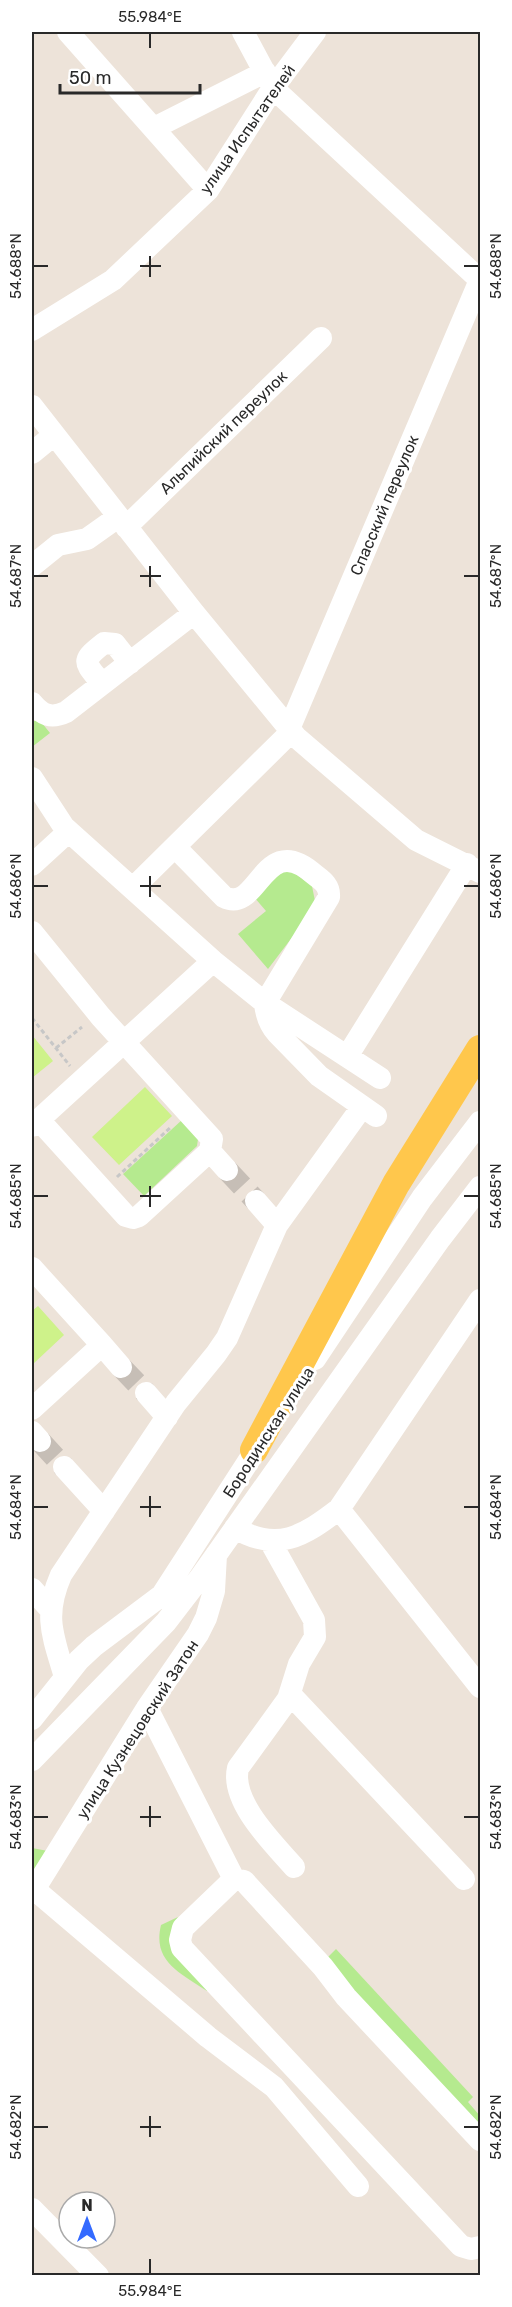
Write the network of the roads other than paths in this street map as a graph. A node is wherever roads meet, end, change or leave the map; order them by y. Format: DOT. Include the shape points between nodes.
graph roads {
  1 [pos="68,32"];
  2 [pos="243,32"];
  3 [pos="315,32"];
  4 [pos="269,80"];
  5 [pos="154,128"];
  6 [pos="208,190"];
  7 [pos="480,280"];
  8 [pos="32,330"];
  9 [pos="321,338"];
  10 [pos="32,406"];
  11 [pos="54,435"];
  12 [pos="32,453"];
  13 [pos="122,522"];
  14 [pos="35,555"];
  15 [pos="194,613"];
  16 [pos="130,663"];
  17 [pos="102,684"];
  18 [pos="32,703"];
  19 [pos="290,730"];
  20 [pos="32,778"];
  21 [pos="68,832"];
  22 [pos="175,847"];
  23 [pos="32,866"];
  24 [pos="474,868"];
  25 [pos="133,888"];
  26 [pos="32,932"];
  27 [pos="213,961"];
  28 [pos="265,1003"];
  29 [pos="124,1043"];
  30 [pos="480,1049"];
  31 [pos="348,1055"];
  32 [pos="380,1078"];
  33 [pos="480,1122"];
  34 [pos="35,1123"];
  35 [pos="210,1152"];
  36 [pos="227,1170"];
  37 [pos="480,1187"];
  38 [pos="256,1202"];
  39 [pos="277,1225"];
  40 [pos="32,1268"];
  41 [pos="479,1307"];
  42 [pos="102,1345"];
  43 [pos="121,1367"];
  44 [pos="146,1393"];
  45 [pos="32,1409"];
  46 [pos="167,1417"];
  47 [pos="254,1450"];
  48 [pos="64,1467"];
  49 [pos="339,1509"];
  50 [pos="104,1511"];
  51 [pos="235,1528"];
  52 [pos="270,1541"];
  53 [pos="216,1555"];
  54 [pos="32,1589"];
  55 [pos="51,1610"];
  56 [pos="65,1677"];
  57 [pos="480,1687"];
  58 [pos="291,1695"];
  59 [pos="147,1708"];
  60 [pos="32,1719"];
  61 [pos="32,1760"];
  62 [pos="294,1867"];
  63 [pos="234,1879"];
  64 [pos="464,1879"];
  65 [pos="33,1891"];
  66 [pos="480,2140"];
  67 [pos="358,2186"];
  68 [pos="32,2209"];
  69 [pos="480,2247"];
  70 [pos="98,2276"];
  1 -- 5 [label="street"];
  2 -- 4 [label="street"];
  3 -- 4 [label="street, улица Испытателей"];
  4 -- 5 [label="street"];
  4 -- 6 [label="street, улица Испытателей"];
  4 -- 7 [label="street"];
  5 -- 6 [label="street"];
  6 -- 8 [label="street, улица Испытателей" via="113,280"];
  7 -- 19 [label="street, Спасский переулок"];
  9 -- 13 [label="street, Альпийский переулок"];
  10 -- 11 [label="street"];
  11 -- 12 [label="street"];
  11 -- 13 [label="street"];
  13 -- 14 [label="street, Альпийский переулок" via="87,539 63,543"];
  13 -- 15 [label="street"];
  15 -- 16 [label="street"];
  15 -- 19 [label="street"];
  16 -- 17 [label="street"];
  16 -- 17 [label="street" via="112,642 97,649 86,662"];
  17 -- 18 [label="street" via="58,716 44,714"];
  19 -- 22 [label="street"];
  19 -- 24 [label="street" via="416,840"];
  20 -- 21 [label="street"];
  21 -- 23 [label="street"];
  21 -- 25 [label="street"];
  22 -- 25 [label="street"];
  22 -- 28 [label="street" via="231,900 241,898 283,860 303,864 328,888 327,901"];
  24 -- 31 [label="street"];
  25 -- 27 [label="street"];
  26 -- 29 [label="street"];
  27 -- 28 [label="street"];
  27 -- 29 [label="street"];
  28 -- 31 [label="street"];
  28 -- 39 [label="street" via="267,1019 277,1033 319,1076 369,1111"];
  29 -- 34 [label="street"];
  29 -- 35 [label="street" via="212,1139"];
  30 -- 47 [label="main road" via="396,1184"];
  31 -- 32 [label="street"];
  33 -- 47 [label="street, Бородинская улица" via="422,1198"];
  34 -- 35 [label="street" via="126,1216 136,1218"];
  35 -- 36 [label="street"];
  37 -- 51 [label="street"];
  38 -- 39 [label="street"];
  39 -- 46 [label="street" via="227,1338"];
  40 -- 42 [label="street"];
  41 -- 49 [label="street"];
  42 -- 43 [label="street"];
  42 -- 45 [label="street"];
  44 -- 46 [label="street"];
  46 -- 50 [label="street"];
  47 -- 56 [label="street, Бородинская улица" via="162,1595 94,1646"];
  48 -- 50 [label="street"];
  49 -- 52 [label="street" via="305,1532"];
  49 -- 57 [label="street"];
  50 -- 55 [label="street" via="61,1575"];
  51 -- 52 [label="street"];
  51 -- 53 [label="street"];
  52 -- 58 [label="street" via="315,1627 313,1642 299,1664"];
  53 -- 59 [label="street, улица Кузнецовский Затон" via="214,1591 206,1618"];
  53 -- 61 [label="street" via="166,1622"];
  54 -- 55 [label="street"];
  55 -- 56 [label="street"];
  56 -- 60 [label="street, Бородинская улица"];
  58 -- 62 [label="street" via="238,1768 237,1780 255,1821"];
  58 -- 64 [label="street"];
  59 -- 63 [label="street"];
  59 -- 65 [label="street, улица Кузнецовский Затон"];
  63 -- 66 [label="street" via="244,1881"];
  63 -- 69 [label="street" via="183,1928 182,1948 461,2246"];
  65 -- 67 [label="street" via="274,2087"];
  68 -- 70 [label="street"];
}
